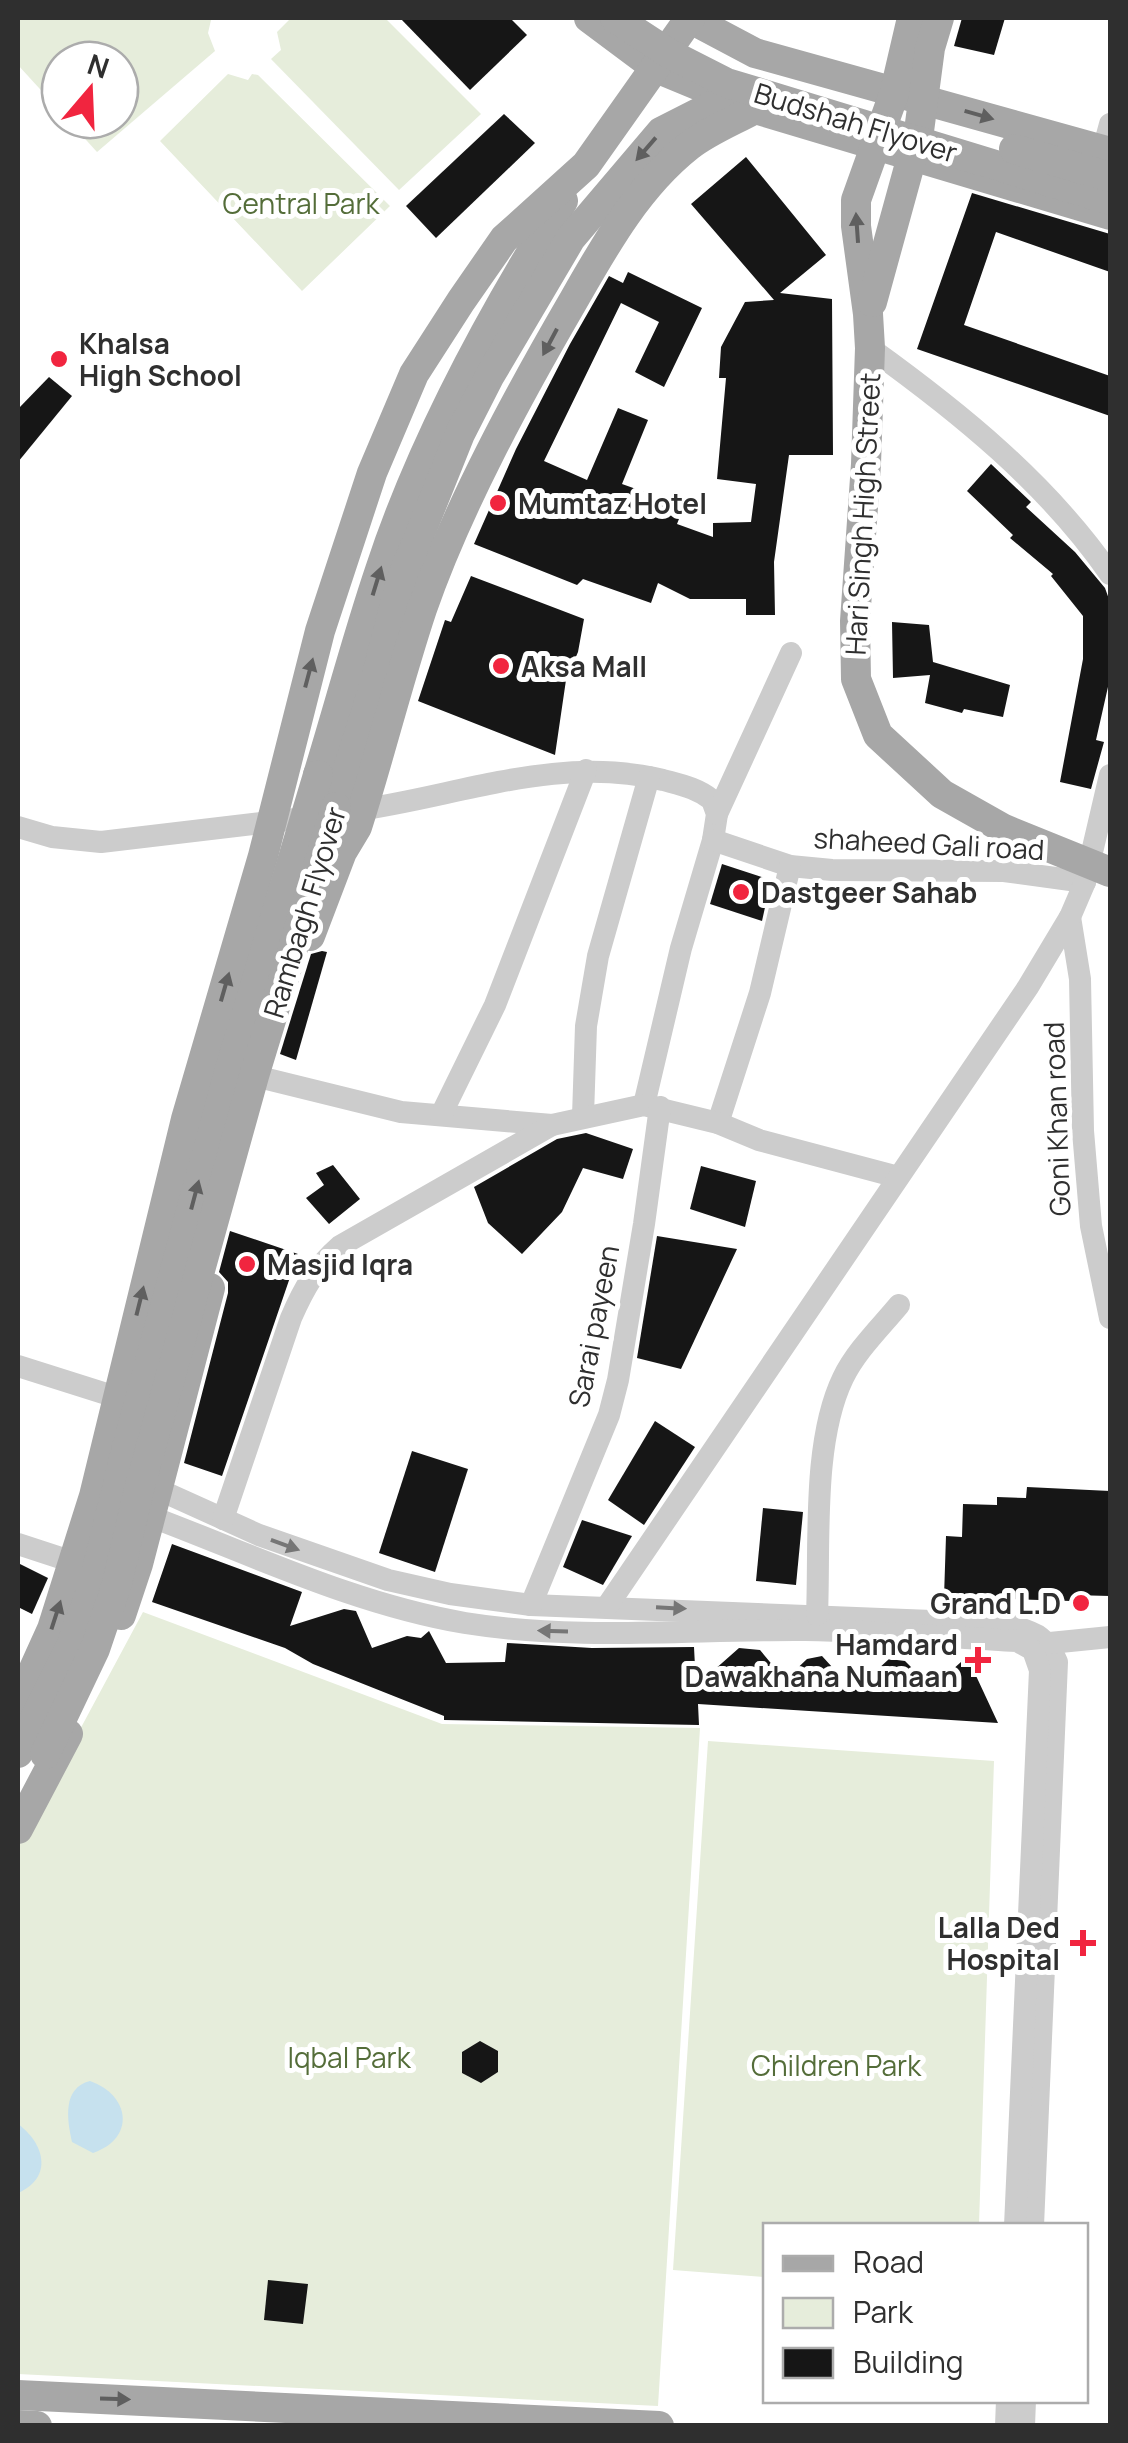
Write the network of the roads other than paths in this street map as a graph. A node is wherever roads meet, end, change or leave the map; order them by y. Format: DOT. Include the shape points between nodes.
graph roads {
  1 [pos="589,18"];
  2 [pos="615,18"];
  3 [pos="641,18"];
  4 [pos="689,18"];
  5 [pos="912,18"];
  6 [pos="939,18"];
  7 [pos="656,68"];
  8 [pos="909,95"];
  9 [pos="741,103"];
  10 [pos="875,144"];
  11 [pos="1109,151"];
  12 [pos="910,158"];
  13 [pos="586,165"];
  14 [pos="1110,200"];
  15 [pos="1110,216"];
  16 [pos="616,228"];
  17 [pos="868,314"];
  18 [pos="515,329"];
  19 [pos="870,348"];
  20 [pos="1110,574"];
  21 [pos="791,652"];
  22 [pos="586,770"];
  23 [pos="1110,775"];
  24 [pos="649,777"];
  25 [pos="362,810"];
  26 [pos="717,814"];
  27 [pos="273,820"];
  28 [pos="18,827"];
  29 [pos="714,840"];
  30 [pos="790,866"];
  31 [pos="1096,873"];
  32 [pos="1070,916"];
  33 [pos="267,1079"];
  34 [pos="652,1106"];
  35 [pos="441,1114"];
  36 [pos="584,1116"];
  37 [pos="718,1123"];
  38 [pos="552,1125"];
  39 [pos="898,1177"];
  40 [pos="899,1305"];
  41 [pos="1110,1318"];
  42 [pos="18,1366"];
  43 [pos="116,1397"];
  44 [pos="100,1462"];
  45 [pos="94,1496"];
  46 [pos="154,1503"];
  47 [pos="222,1519"];
  48 [pos="18,1544"];
  49 [pos="73,1562"];
  50 [pos="530,1605"];
  51 [pos="608,1606"];
  52 [pos="817,1615"];
  53 [pos="1110,1637"];
  54 [pos="1050,1643"];
  55 [pos="18,1704"];
  56 [pos="18,1753"];
  57 [pos="18,1806"];
  58 [pos="18,1829"];
  59 [pos="1015,2223"];
  60 [pos="1032,2223"];
  61 [pos="18,2395"];
  62 [pos="336,2417"];
  63 [pos="368,2418"];
  64 [pos="18,2424"];
  65 [pos="37,2426"];
  66 [pos="659,2426"];
  1 -- 7 [label="main road"];
  2 -- 14 [label="main road, Budshah Flyover, bridge" via="727,83"];
  3 -- 11 [label="main road, Budshah Flyover, bridge" via="730,68"];
  4 -- 7 [label="main road"];
  4 -- 8 [label="main road" via="755,53"];
  5 -- 8 [label="main road"];
  6 -- 8 [label="main road"];
  7 -- 9 [label="main road"];
  7 -- 13 [label="main road"];
  8 -- 10 [label="main road"];
  8 -- 11 [label="main road, one-way"];
  8 -- 12 [label="main road" via="920,131"];
  9 -- 10 [label="main road"];
  9 -- 16 [label="main road" via="658,176"];
  9 -- 18 [label="main road, Rambagh Flyover, one-way" via="661,132 571,238"];
  10 -- 12 [label="main road"];
  17 -- 10 [label="main road, one-way" via="856,200"];
  12 -- 15 [label="main road"];
  12 -- 17 [label="main road"];
  27 -- 13 [label="main road, one-way" via="338,571 414,374 504,240"];
  56 -- 13 [label="main road, Rambagh Flyover, one-way, bridge" via="94,1586 228,1072 380,569 469,365 512,281"];
  16 -- 18 [label="main road"];
  16 -- 25 [label="main road, one-way" via="452,536 422,608"];
  17 -- 19 [label="main road, Hari Singh High Street"];
  18 -- 57 [label="main road, Rambagh Flyover, bridge" via="460,434 401,581 249,1094 116,1587 81,1683"];
  19 -- 20 [label="street" via="1028,477"];
  19 -- 31 [label="main road, Hari Singh High Street" via="855,622 860,697 878,735 942,794"];
  21 -- 26 [label="street, Sarai payeen"];
  22 -- 24 [label="street"];
  22 -- 25 [label="street" via="543,772"];
  22 -- 35 [label="street" via="495,1006"];
  23 -- 31 [label="street"];
  24 -- 26 [label="street" via="702,792"];
  24 -- 36 [label="street" via="598,956 586,1026"];
  25 -- 27 [label="street"];
  25 -- 33 [label="main road" via="312,928"];
  26 -- 29 [label="street, Sarai payeen"];
  27 -- 28 [label="street" via="101,842"];
  43 -- 27 [label="main road, one-way" via="186,1120"];
  29 -- 30 [label="street, shaheed Gali road"];
  29 -- 34 [label="street, Sarai payeen" via="682,948"];
  30 -- 31 [label="street, shaheed Gali road"];
  30 -- 37 [label="street" via="760,993"];
  31 -- 32 [label="street"];
  32 -- 39 [label="street"];
  32 -- 41 [label="street, Goni Khan road" via="1082,1008 1090,1226"];
  33 -- 35 [label="street" via="402,1112"];
  33 -- 46 [label="main road"];
  34 -- 36 [label="street"];
  34 -- 37 [label="street"];
  34 -- 50 [label="street, Sarai payeen" via="644,1224 613,1398"];
  35 -- 38 [label="street"];
  36 -- 38 [label="street"];
  37 -- 39 [label="street"];
  38 -- 47 [label="street" via="340,1246 320,1264 292,1318"];
  39 -- 51 [label="street"];
  40 -- 52 [label="street" via="844,1376 830,1410"];
  42 -- 43 [label="street"];
  43 -- 44 [label="main road"];
  44 -- 45 [label="main road"];
  44 -- 46 [label="street"];
  45 -- 46 [label="street"];
  45 -- 49 [label="main road"];
  46 -- 47 [label="street"];
  46 -- 58 [label="main road" via="109,1654"];
  59 -- 46 [label="street, one-way" via="1040,1670 1033,1650 1016,1641 846,1632 591,1632 464,1622 319,1584"];
  47 -- 50 [label="street, one-way" via="388,1580"];
  48 -- 49 [label="street"];
  55 -- 49 [label="main road, one-way"];
  50 -- 51 [label="street"];
  51 -- 52 [label="street, one-way"];
  52 -- 54 [label="street" via="1007,1624"];
  53 -- 54 [label="street"];
  54 -- 60 [label="street" via="1056,1662"];
  61 -- 62 [label="main road, one-way"];
  62 -- 63 [label="main road"];
  63 -- 66 [label="main road"];
  64 -- 65 [label="main road"];
}
